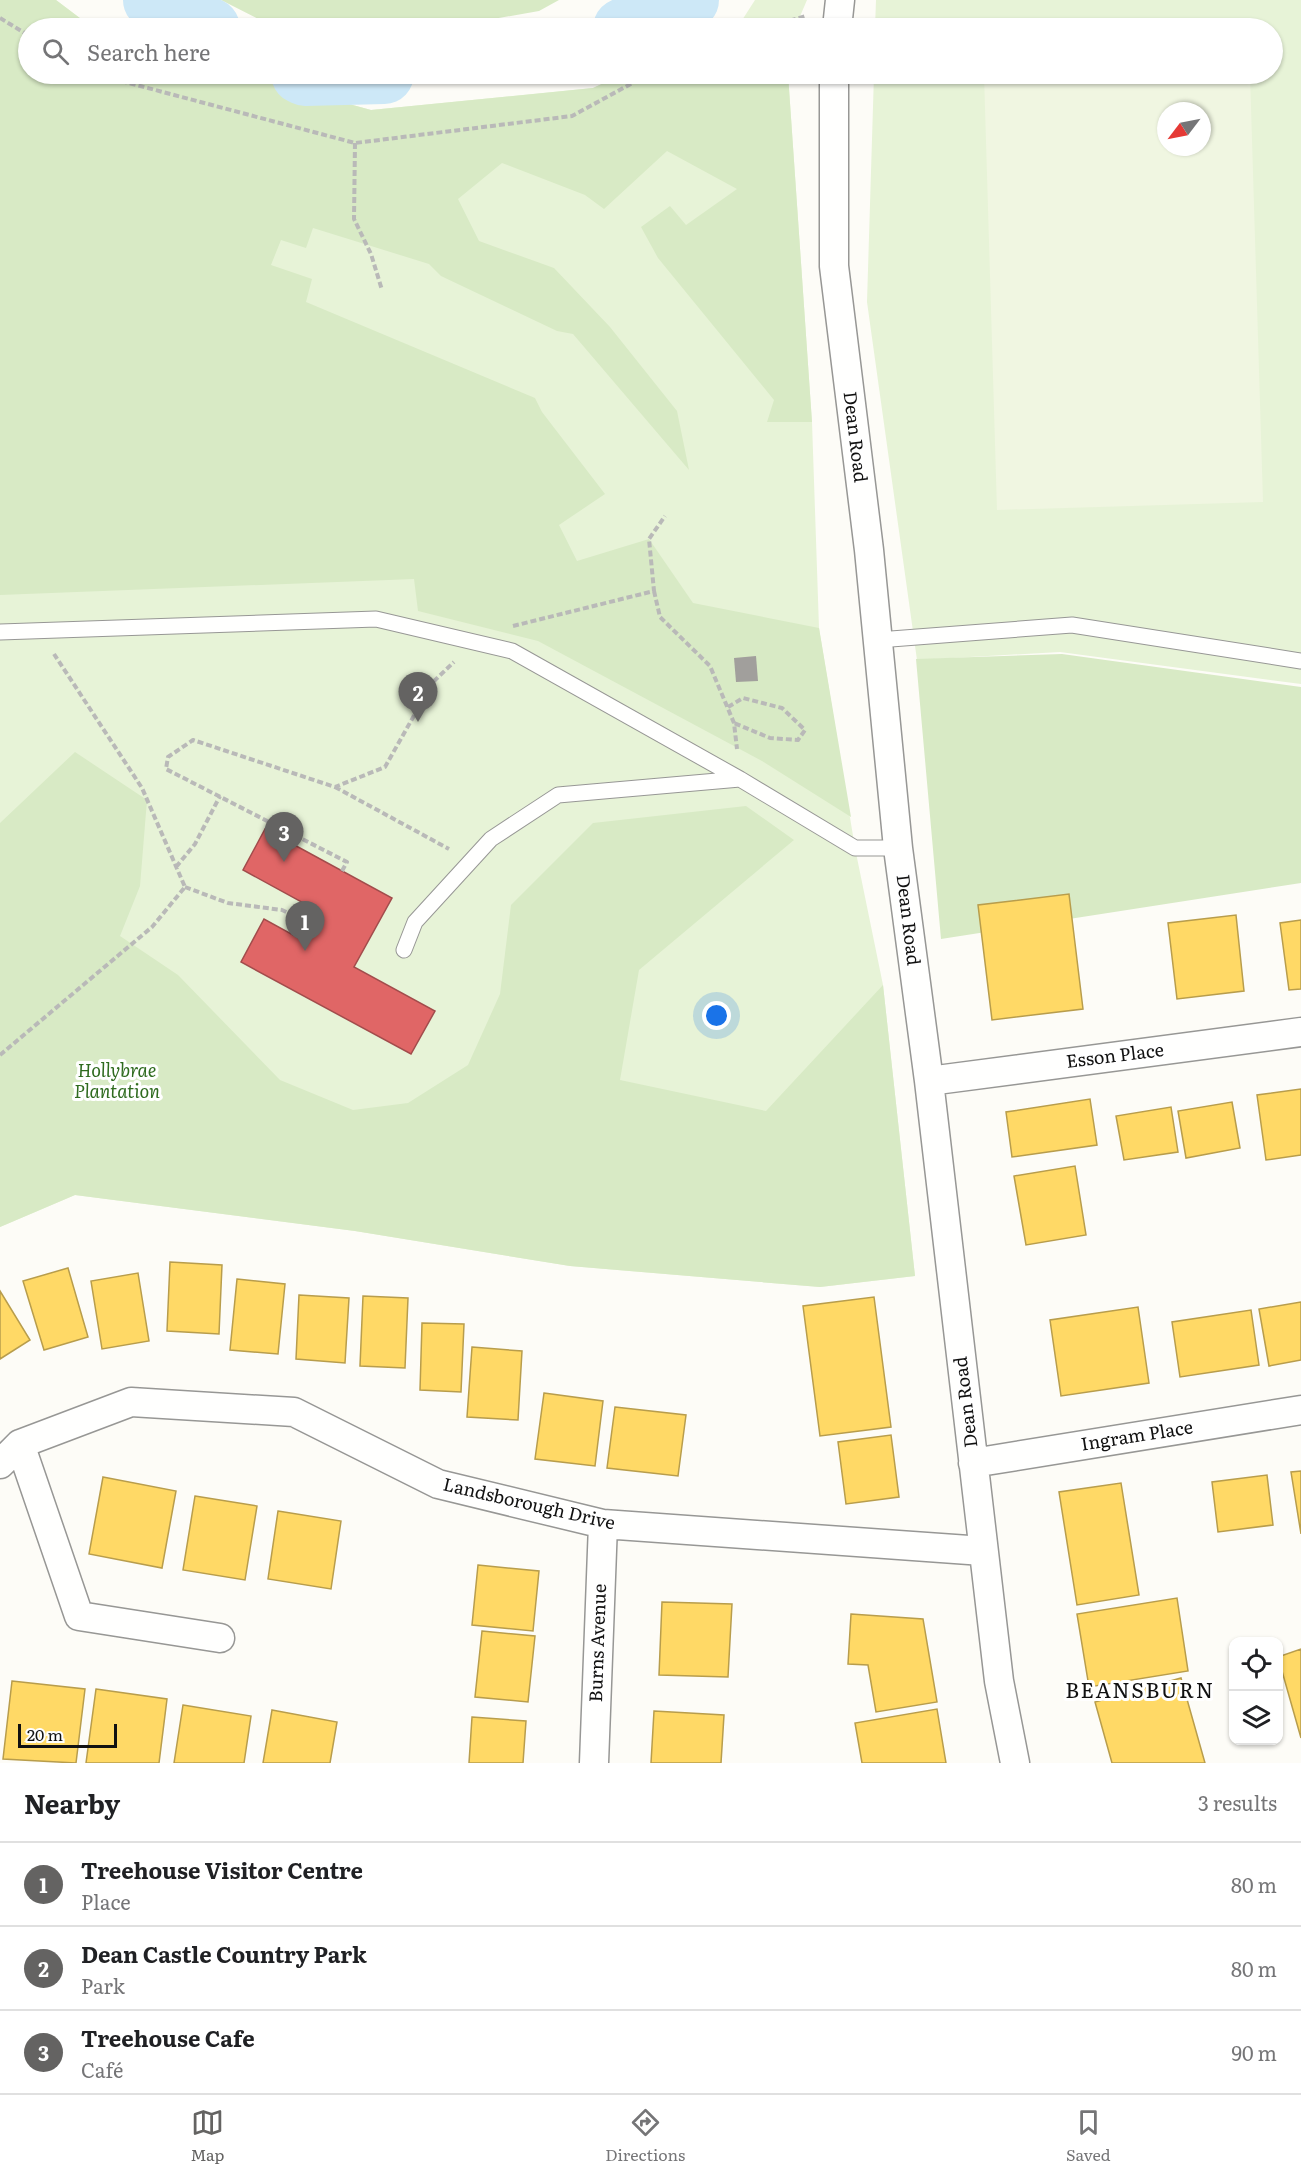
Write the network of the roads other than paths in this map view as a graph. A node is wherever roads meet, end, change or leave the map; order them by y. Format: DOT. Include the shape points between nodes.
graph roads {
  1 [pos="834,84"];
  2 [pos="0,632"];
  3 [pos="878,640"];
  4 [pos="1301,661"];
  5 [pos="740,779"];
  6 [pos="898,848"];
  7 [pos="404,950"];
  8 [pos="1301,1032"];
  9 [pos="929,1080"];
  10 [pos="1301,1410"];
  11 [pos="20,1444"];
  12 [pos="973,1462"];
  13 [pos="0,1464"];
  14 [pos="603,1524"];
  15 [pos="983,1551"];
  16 [pos="220,1638"];
  17 [pos="594,1763"];
  18 [pos="1015,1763"];
  1 -- 3 [label="street, Dean Road" via="834,266"];
  2 -- 5 [label="lane" via="376,619 512,651"];
  3 -- 4 [label="lane" via="1072,625"];
  3 -- 6 [label="street, Dean Road"];
  5 -- 6 [label="lane" via="855,848"];
  5 -- 7 [label="lane" via="558,795 491,839 415,922"];
  6 -- 9 [label="street, Dean Road"];
  8 -- 9 [label="street, Esson Place"];
  9 -- 12 [label="street, Dean Road"];
  10 -- 12 [label="street, Ingram Place"];
  11 -- 13 [label="street, Landsborough Drive"];
  11 -- 14 [label="street, Landsborough Drive" via="131,1402 294,1412 438,1484"];
  11 -- 16 [label="street" via="80,1616"];
  12 -- 15 [label="street, Dean Road"];
  14 -- 15 [label="street, Landsborough Drive"];
  14 -- 17 [label="street, Burns Avenue"];
  15 -- 18 [label="street, Dean Road" via="999,1681"];
}
